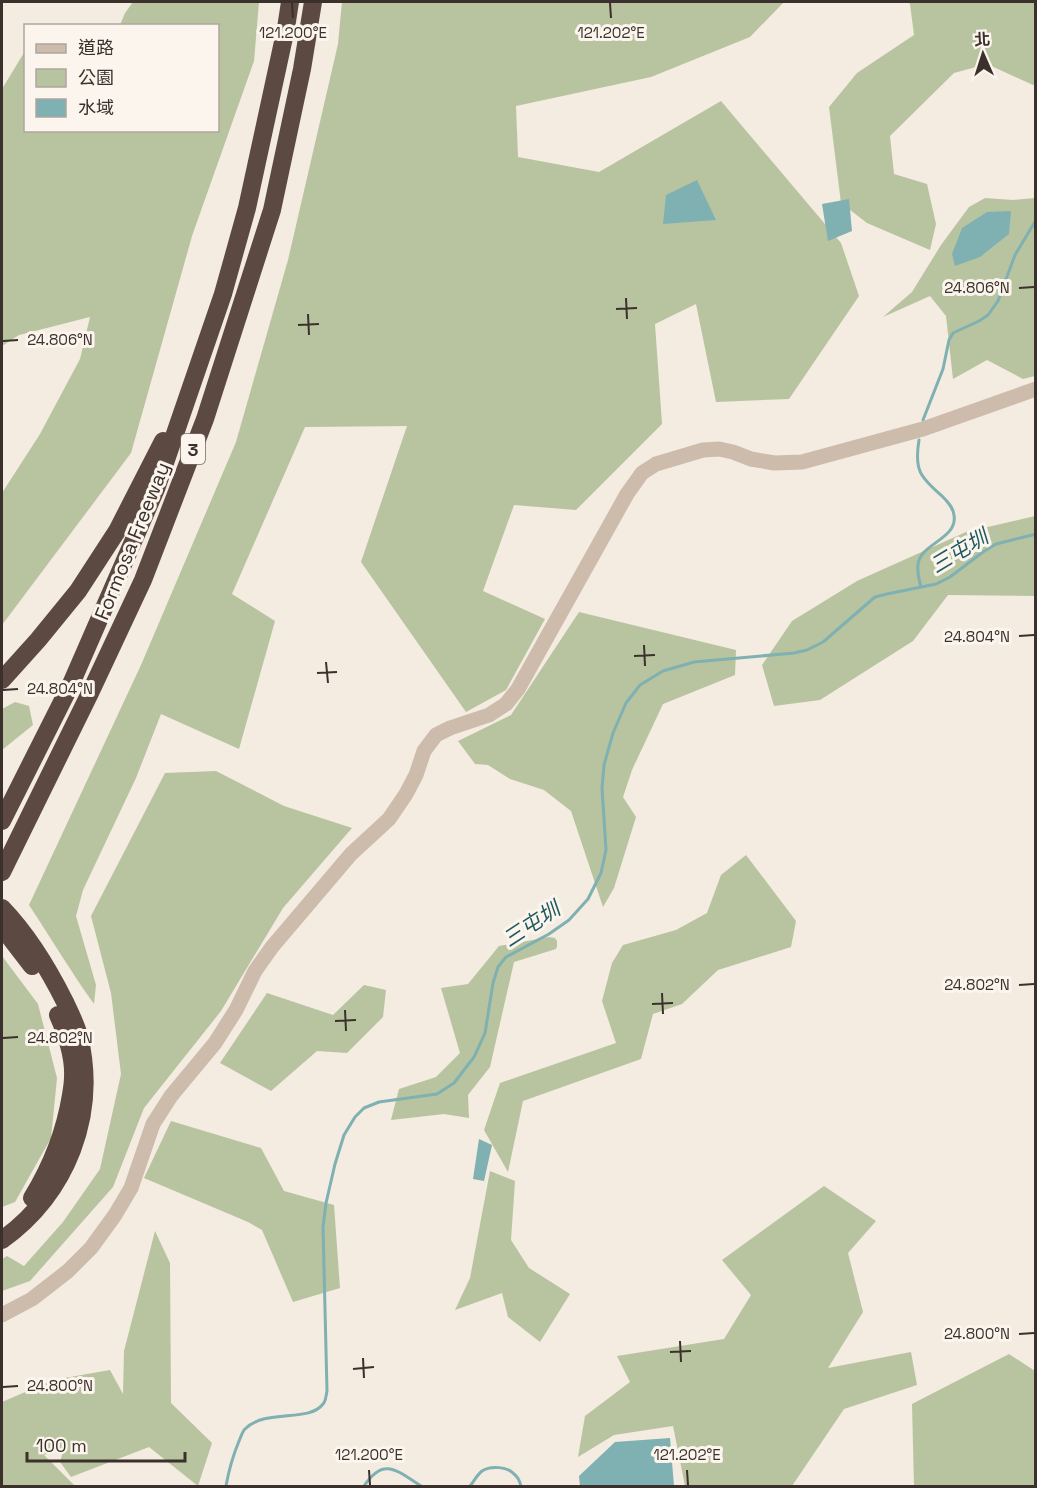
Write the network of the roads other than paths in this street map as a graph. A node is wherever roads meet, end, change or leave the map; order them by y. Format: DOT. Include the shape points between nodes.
graph roads {
  1 [pos="290,2"];
  2 [pos="313,2"];
  3 [pos="193,384"];
  4 [pos="1035,388"];
  5 [pos="2,680"];
  6 [pos="2,821"];
  7 [pos="2,872"];
  8 [pos="2,908"];
  9 [pos="2,927"];
  10 [pos="34,958"];
  11 [pos="2,1225"];
  12 [pos="2,1240"];
  13 [pos="2,1315"];
  1 -- 3 [label="highway, Formosa Freeway / 3" via="247,208 224,294"];
  2 -- 7 [label="highway, Formosa Freeway / 3" via="272,210 205,419 143,580"];
  3 -- 5 [label="highway" via="117,531 78,591"];
  3 -- 6 [label="highway, Formosa Freeway / 3" via="142,522 71,684"];
  4 -- 13 [label="street" via="923,429 802,462 774,464 719,449 703,450 656,464 642,473 518,689 506,704 489,715 436,735 389,819 351,854 255,971 220,1035 153,1124 131,1188 91,1248 32,1299"];
  8 -- 10 [label="highway" via="15,922"];
  9 -- 10 [label="highway"];
  10 -- 11 [label="highway" via="65,1031 74,1076 69,1110 48,1170 19,1213"];
  10 -- 12 [label="highway" via="53,977 79,1034 86,1079 83,1116 62,1173 38,1208"];
}
